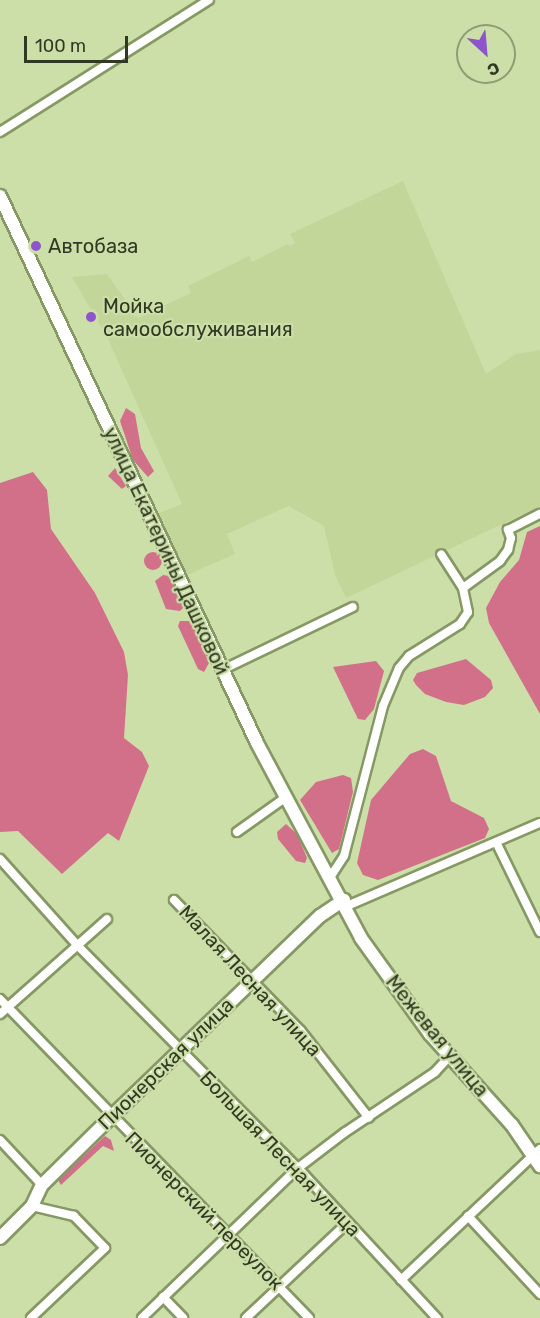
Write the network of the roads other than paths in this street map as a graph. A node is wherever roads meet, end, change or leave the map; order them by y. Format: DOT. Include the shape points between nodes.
graph roads {
  1 [pos="209,0"];
  2 [pos="0,132"];
  3 [pos="0,196"];
  4 [pos="540,514"];
  5 [pos="441,554"];
  6 [pos="464,588"];
  7 [pos="353,607"];
  8 [pos="222,670"];
  9 [pos="286,797"];
  10 [pos="540,824"];
  11 [pos="237,832"];
  12 [pos="497,844"];
  13 [pos="0,860"];
  14 [pos="331,876"];
  15 [pos="174,900"];
  16 [pos="345,903"];
  17 [pos="108,919"];
  18 [pos="540,932"];
  19 [pos="78,946"];
  20 [pos="253,979"];
  21 [pos="0,999"];
  22 [pos="8,1007"];
  23 [pos="0,1014"];
  24 [pos="179,1050"];
  25 [pos="449,1057"];
  26 [pos="112,1116"];
  27 [pos="369,1118"];
  28 [pos="0,1142"];
  29 [pos="537,1151"];
  30 [pos="540,1166"];
  31 [pos="298,1168"];
  32 [pos="42,1185"];
  33 [pos="32,1206"];
  34 [pos="468,1216"];
  35 [pos="347,1223"];
  36 [pos="228,1234"];
  37 [pos="0,1238"];
  38 [pos="401,1280"];
  39 [pos="280,1287"];
  40 [pos="540,1294"];
  41 [pos="163,1297"];
  42 [pos="32,1318"];
  43 [pos="142,1318"];
  44 [pos="183,1318"];
  45 [pos="246,1318"];
  46 [pos="309,1318"];
  47 [pos="437,1318"];
  1 -- 2 [label="street"];
  3 -- 8 [label="street, улица Екатерины Дашковой"];
  4 -- 6 [label="street" via="508,530 510,544 500,561"];
  5 -- 6 [label="street"];
  6 -- 14 [label="street" via="468,612 460,624 409,656 399,668 383,706 344,856"];
  7 -- 8 [label="street"];
  8 -- 9 [label="street, улица Екатерины Дашковой"];
  9 -- 11 [label="street"];
  9 -- 14 [label="street, улица Екатерины Дашковой"];
  10 -- 12 [label="street"];
  12 -- 16 [label="street"];
  12 -- 18 [label="street"];
  13 -- 19 [label="street, Большая Лесная улица"];
  14 -- 16 [label="street, улица Екатерины Дашковой"];
  15 -- 20 [label="street, Малая Лесная улица"];
  16 -- 20 [label="street, Пионерская улица" via="320,916"];
  16 -- 25 [label="street, Межевая улица" via="369,950"];
  17 -- 19 [label="street"];
  19 -- 22 [label="street"];
  19 -- 24 [label="street, Большая Лесная улица"];
  20 -- 24 [label="street, Пионерская улица"];
  20 -- 27 [label="street, Малая Лесная улица" via="301,1030"];
  21 -- 22 [label="street, Пионерский переулок"];
  22 -- 23 [label="street"];
  22 -- 26 [label="street, Пионерский переулок"];
  24 -- 26 [label="street, Пионерская улица"];
  24 -- 31 [label="street, Большая Лесная улица"];
  25 -- 27 [label="street" via="435,1072"];
  25 -- 29 [label="street, Межевая улица"];
  26 -- 32 [label="street, Пионерская улица"];
  26 -- 36 [label="street, Пионерский переулок"];
  27 -- 31 [label="street"];
  28 -- 32 [label="street"];
  29 -- 30 [label="street, Межевая улица"];
  29 -- 34 [label="street"];
  31 -- 35 [label="street, Большая Лесная улица"];
  31 -- 36 [label="street"];
  32 -- 33 [label="street, Пионерская улица"];
  33 -- 37 [label="street, Пионерская улица"];
  33 -- 42 [label="street" via="74,1216 105,1248"];
  34 -- 38 [label="street"];
  34 -- 40 [label="street"];
  35 -- 38 [label="street, Большая Лесная улица"];
  35 -- 39 [label="street"];
  36 -- 39 [label="street, Пионерский переулок"];
  36 -- 41 [label="street"];
  38 -- 47 [label="street, Большая Лесная улица"];
  39 -- 45 [label="street"];
  39 -- 46 [label="street, Пионерский переулок"];
  41 -- 43 [label="street"];
  41 -- 44 [label="street"];
}
